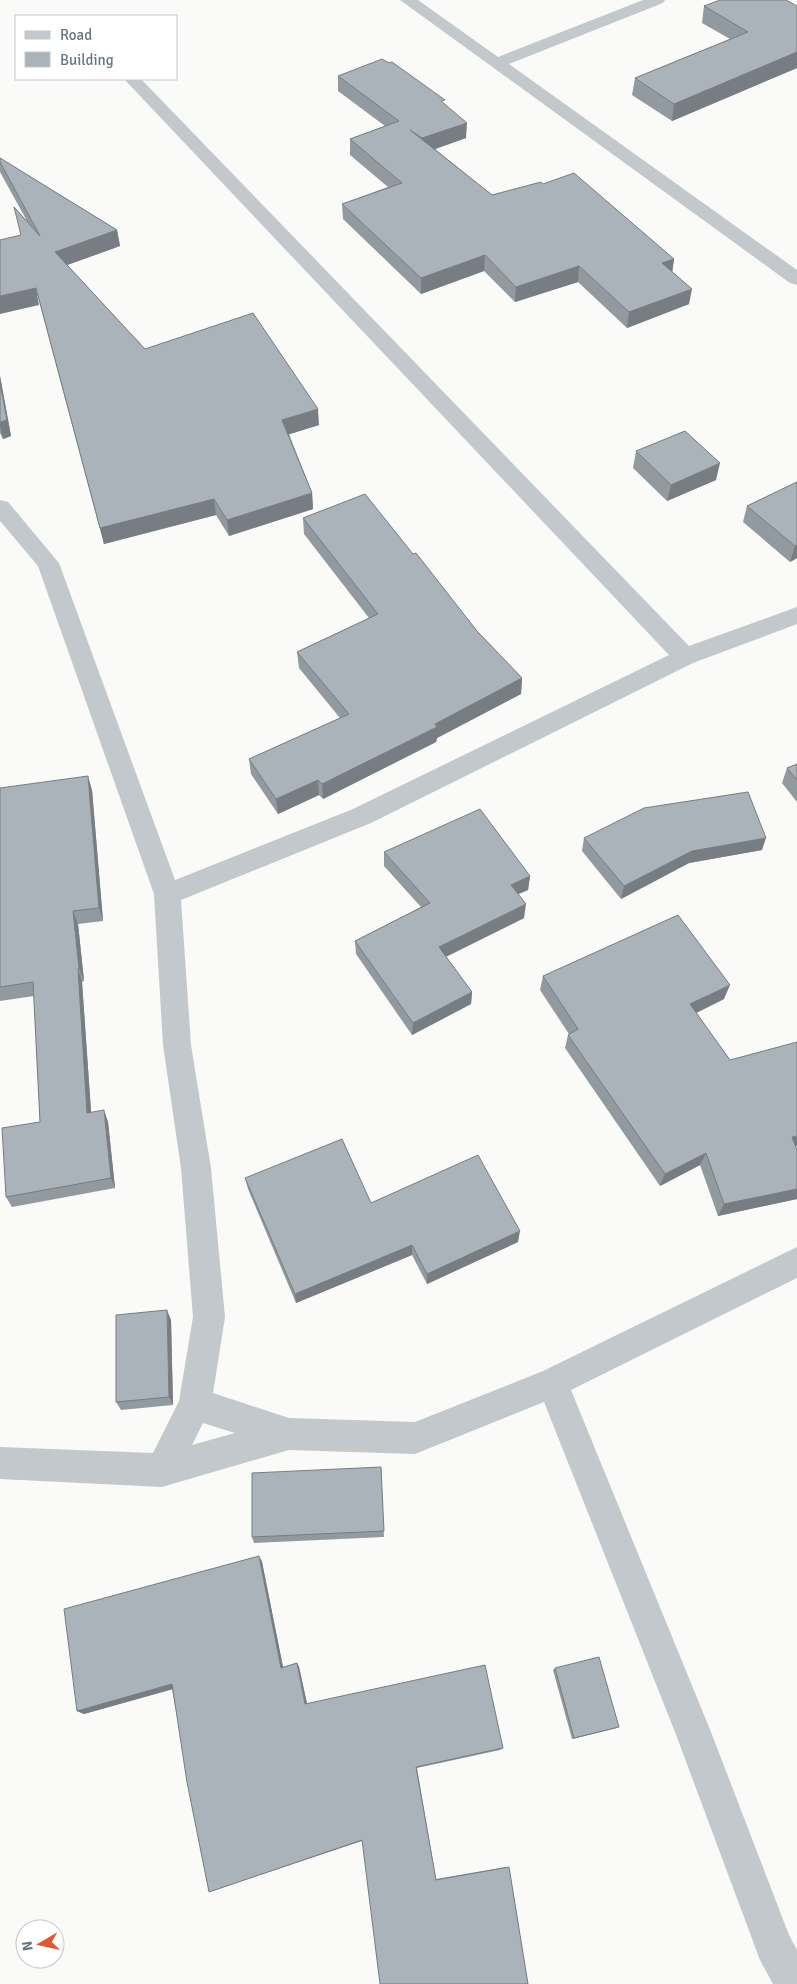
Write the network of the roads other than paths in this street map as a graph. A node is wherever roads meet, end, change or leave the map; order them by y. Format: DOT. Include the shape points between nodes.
graph roads {
  1 [pos="408,0"];
  2 [pos="657,0"];
  3 [pos="497,63"];
  4 [pos="133,80"];
  5 [pos="797,279"];
  6 [pos="0,507"];
  7 [pos="797,615"];
  8 [pos="685,656"];
  9 [pos="167,894"];
  10 [pos="797,1262"];
  11 [pos="552,1383"];
  12 [pos="195,1404"];
  13 [pos="288,1434"];
  14 [pos="0,1462"];
  15 [pos="162,1470"];
  16 [pos="794,1984"];
  1 -- 3 [label="street"];
  2 -- 3 [label="street"];
  3 -- 5 [label="street"];
  4 -- 8 [label="street"];
  6 -- 9 [label="street" via="48,563"];
  7 -- 8 [label="street"];
  8 -- 9 [label="street" via="362,816"];
  9 -- 12 [label="street" via="177,1045 196,1168 209,1317"];
  10 -- 11 [label="street"];
  11 -- 13 [label="street" via="416,1438"];
  11 -- 16 [label="street" via="693,1732 774,1946"];
  12 -- 13 [label="street"];
  12 -- 15 [label="street"];
  13 -- 15 [label="street"];
  14 -- 15 [label="street"];
}
